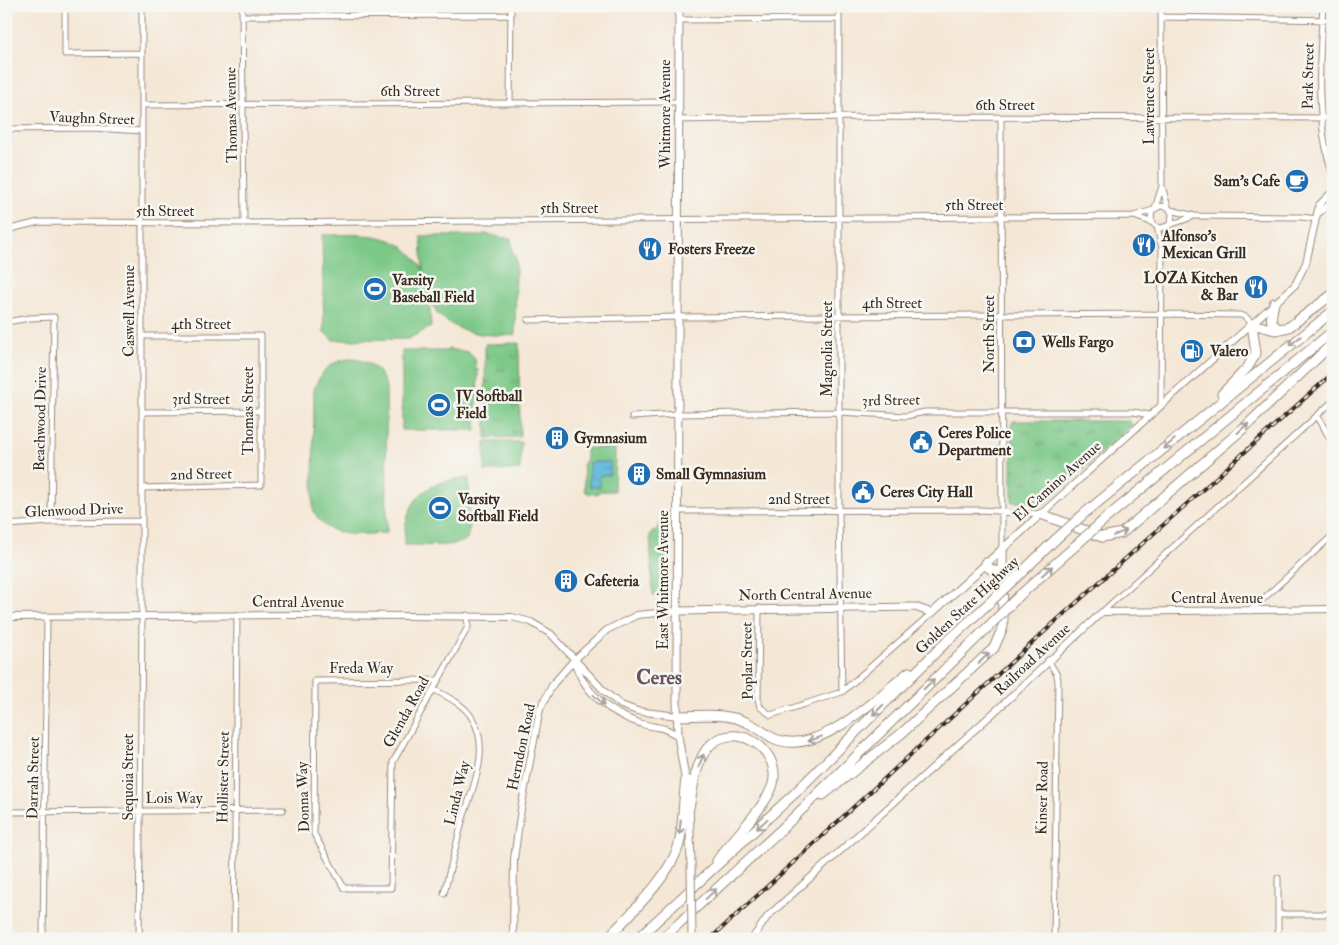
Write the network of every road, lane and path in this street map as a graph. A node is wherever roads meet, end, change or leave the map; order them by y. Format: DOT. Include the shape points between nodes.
graph roads {
  1 [pos="65,6"];
  2 [pos="142,6"];
  3 [pos="242,6"];
  4 [pos="511,6"];
  5 [pos="679,6"];
  6 [pos="839,6"];
  7 [pos="1161,6"];
  8 [pos="1323,6"];
  9 [pos="511,15"];
  10 [pos="242,16"];
  11 [pos="1162,17"];
  12 [pos="840,19"];
  13 [pos="1322,19"];
  14 [pos="679,20"];
  15 [pos="1333,20"];
  16 [pos="142,53"];
  17 [pos="678,102"];
  18 [pos="510,103"];
  19 [pos="243,104"];
  20 [pos="142,105"];
  21 [pos="840,117"];
  22 [pos="1001,118"];
  23 [pos="1162,118"];
  24 [pos="1320,118"];
  25 [pos="1333,118"];
  26 [pos="677,120"];
  27 [pos="6,129"];
  28 [pos="142,131"];
  29 [pos="1325,146"];
  30 [pos="1333,161"];
  31 [pos="1333,176"];
  32 [pos="1162,186"];
  33 [pos="1333,191"];
  34 [pos="1333,202"];
  35 [pos="1154,209"];
  36 [pos="1169,209"];
  37 [pos="1134,216"];
  38 [pos="1194,216"];
  39 [pos="1002,217"];
  40 [pos="1316,217"];
  41 [pos="840,219"];
  42 [pos="680,221"];
  43 [pos="142,223"];
  44 [pos="244,223"];
  45 [pos="1155,225"];
  46 [pos="1169,225"];
  47 [pos="6,230"];
  48 [pos="1162,248"];
  49 [pos="1333,294"];
  50 [pos="1274,303"];
  51 [pos="1333,310"];
  52 [pos="1162,314"];
  53 [pos="1001,315"];
  54 [pos="839,316"];
  55 [pos="679,317"];
  56 [pos="528,320"];
  57 [pos="6,322"];
  58 [pos="1252,324"];
  59 [pos="1283,329"];
  60 [pos="1333,330"];
  61 [pos="142,336"];
  62 [pos="261,336"];
  63 [pos="1333,344"];
  64 [pos="1333,401"];
  65 [pos="1161,405"];
  66 [pos="261,411"];
  67 [pos="1001,411"];
  68 [pos="142,412"];
  69 [pos="839,412"];
  70 [pos="678,414"];
  71 [pos="1149,415"];
  72 [pos="1316,415"];
  73 [pos="632,417"];
  74 [pos="1186,429"];
  75 [pos="1333,444"];
  76 [pos="261,485"];
  77 [pos="142,488"];
  78 [pos="677,511"];
  79 [pos="839,511"];
  80 [pos="1002,511"];
  81 [pos="1041,514"];
  82 [pos="142,521"];
  83 [pos="51,522"];
  84 [pos="6,525"];
  85 [pos="1333,535"];
  86 [pos="1002,550"];
  87 [pos="986,563"];
  88 [pos="1003,575"];
  89 [pos="759,608"];
  90 [pos="840,608"];
  91 [pos="1333,609"];
  92 [pos="678,611"];
  93 [pos="1102,612"];
  94 [pos="1250,612"];
  95 [pos="932,613"];
  96 [pos="237,615"];
  97 [pos="467,615"];
  98 [pos="142,616"];
  99 [pos="6,617"];
  100 [pos="47,617"];
  101 [pos="939,649"];
  102 [pos="574,660"];
  103 [pos="1048,660"];
  104 [pos="315,680"];
  105 [pos="438,680"];
  106 [pos="433,688"];
  107 [pos="842,692"];
  108 [pos="765,712"];
  109 [pos="678,716"];
  110 [pos="678,736"];
  111 [pos="686,779"];
  112 [pos="690,808"];
  113 [pos="235,810"];
  114 [pos="283,810"];
  115 [pos="45,811"];
  116 [pos="140,811"];
  117 [pos="6,812"];
  118 [pos="786,825"];
  119 [pos="710,872"];
  120 [pos="1278,878"];
  121 [pos="392,888"];
  122 [pos="444,893"];
  123 [pos="1278,914"];
  124 [pos="1333,914"];
  125 [pos="43,939"];
  126 [pos="139,939"];
  127 [pos="234,939"];
  128 [pos="513,939"];
  129 [pos="608,939"];
  130 [pos="637,939"];
  131 [pos="662,939"];
  132 [pos="692,939"];
  133 [pos="752,939"];
  134 [pos="1054,939"];
  135 [pos="1278,939"];
  1 -- 16 [label="street" via="65,54"];
  2 -- 16 [label="street, Caswell Avenue"];
  3 -- 10 [label="street, Thomas Avenue"];
  4 -- 9 [label="street"];
  5 -- 14 [label="main road, Whitmore Avenue"];
  6 -- 12 [label="street, Magnolia Street"];
  7 -- 11 [label="street, Lawrence Street"];
  8 -- 13 [label="street, Park Street"];
  9 -- 10 [label="street"];
  9 -- 18 [label="street"];
  10 -- 19 [label="street, Thomas Avenue"];
  11 -- 13 [label="street"];
  11 -- 23 [label="street, Lawrence Street"];
  12 -- 14 [label="street"];
  12 -- 21 [label="street, Magnolia Street"];
  13 -- 15 [label="street"];
  13 -- 24 [label="street, Park Street"];
  14 -- 17 [label="main road, Whitmore Avenue"];
  16 -- 20 [label="street, Caswell Avenue"];
  17 -- 18 [label="street, 6th Street"];
  17 -- 26 [label="main road, Whitmore Avenue"];
  18 -- 19 [label="street, 6th Street"];
  19 -- 20 [label="street, 6th Street"];
  19 -- 44 [label="street, Thomas Avenue"];
  20 -- 28 [label="street, Caswell Avenue"];
  21 -- 22 [label="street, 6th Street"];
  21 -- 26 [label="street, 6th Street"];
  21 -- 41 [label="street, Magnolia Street"];
  22 -- 23 [label="street, 6th Street"];
  22 -- 39 [label="street, North Street"];
  23 -- 24 [label="street, 6th Street"];
  23 -- 32 [label="street, Lawrence Street"];
  24 -- 25 [label="street, 6th Street"];
  24 -- 29 [label="street, Park Street"];
  26 -- 42 [label="main road, Whitmore Avenue"];
  27 -- 28 [label="street, Vaughn Street"];
  28 -- 43 [label="street, Caswell Avenue"];
  29 -- 30 [label="street, Park Street"];
  29 -- 31 [label="street, Park Street"];
  32 -- 35 [label="street, Lawrence Street"];
  32 -- 36 [label="street, Lawrence Street"];
  33 -- 40 [label="street, El Camino Avenue" via="1319,205"];
  34 -- 40 [label="street"];
  35 -- 36 [label="street"];
  35 -- 37 [label="street, 5th Street"];
  35 -- 45 [label="street" via="1151,219"];
  36 -- 38 [label="street"];
  36 -- 46 [label="street" via="1173,216"];
  37 -- 39 [label="street, 5th Street"];
  37 -- 45 [label="street, 5th Street"];
  38 -- 40 [label="street"];
  38 -- 46 [label="street"];
  39 -- 41 [label="street, 5th Street"];
  39 -- 53 [label="street, North Street"];
  40 -- 50 [label="street, El Camino Avenue" via="1303,273 1295,285"];
  41 -- 42 [label="street, 5th Street"];
  41 -- 54 [label="street, Magnolia Street"];
  42 -- 44 [label="street, 5th Street"];
  42 -- 55 [label="main road, East Whitmore Avenue"];
  43 -- 44 [label="street, 5th Street"];
  43 -- 47 [label="street, 5th Street" via="40,222"];
  43 -- 61 [label="street, Caswell Avenue"];
  45 -- 46 [label="street"];
  45 -- 48 [label="street"];
  46 -- 48 [label="street"];
  48 -- 52 [label="street"];
  49 -- 59 [label="highway" via="1297,323"];
  50 -- 58 [label="street, El Camino Avenue"];
  50 -- 59 [label="highway" via="1271,321"];
  51 -- 74 [label="highway, Golden State Highway, one-way"];
  52 -- 53 [label="street, 4th Street"];
  52 -- 58 [label="street, 4th Street" via="1240,315"];
  52 -- 65 [label="street"];
  53 -- 54 [label="street, 4th Street"];
  53 -- 67 [label="street, North Street"];
  54 -- 55 [label="street, 4th Street"];
  54 -- 69 [label="street, Magnolia Street"];
  55 -- 56 [label="street, 4th Street"];
  55 -- 70 [label="main road, East Whitmore Avenue"];
  57 -- 83 [label="street, Beachwood Drive" via="54,317"];
  58 -- 59 [label="highway"];
  58 -- 65 [label="street, El Camino Avenue"];
  58 -- 74 [label="highway" via="1257,347 1252,362"];
  118 -- 60 [label="highway, Golden State Highway, one-way, bridge" via="1020,595 1105,519"];
  61 -- 62 [label="street, 4th Street"];
  61 -- 68 [label="street, Caswell Avenue"];
  62 -- 66 [label="street, Thomas Street"];
  81 -- 63 [label="highway, one-way" via="1102,537 1122,533 1246,426"];
  64 -- 72 [label="street, Railroad Avenue"];
  65 -- 71 [label="street, El Camino Avenue"];
  66 -- 68 [label="street, 3rd Street"];
  66 -- 76 [label="street, Thomas Street"];
  67 -- 69 [label="street, 3rd Street" via="925,412 906,416"];
  67 -- 71 [label="street, 3rd Street" via="1134,412"];
  67 -- 80 [label="street, North Street"];
  68 -- 77 [label="street, Caswell Avenue"];
  69 -- 70 [label="street, 3rd Street"];
  69 -- 79 [label="street, Magnolia Street"];
  70 -- 73 [label="street, 3rd Street"];
  70 -- 78 [label="main road, East Whitmore Avenue"];
  71 -- 81 [label="street, El Camino Avenue"];
  72 -- 75 [label="street"];
  72 -- 93 [label="street, Railroad Avenue"];
  74 -- 101 [label="highway, Golden State Highway, one-way, bridge" via="1086,512"];
  76 -- 77 [label="street, 2nd Street"];
  77 -- 82 [label="street, Caswell Avenue"];
  78 -- 79 [label="street, 2nd Street"];
  78 -- 92 [label="main road, East Whitmore Avenue"];
  79 -- 80 [label="street, 2nd Street"];
  79 -- 90 [label="street, Magnolia Street"];
  80 -- 81 [label="street, 2nd Street"];
  80 -- 86 [label="street, North Street"];
  81 -- 86 [label="main road, El Camino Avenue"];
  82 -- 83 [label="street, Glenwood Drive"];
  82 -- 98 [label="street, Caswell Avenue"];
  83 -- 84 [label="street, Glenwood Drive"];
  85 -- 94 [label="street"];
  86 -- 87 [label="main road, El Camino Avenue"];
  86 -- 88 [label="highway"];
  87 -- 88 [label="highway"];
  87 -- 95 [label="main road, El Camino Avenue"];
  118 -- 88 [label="highway, one-way" via="902,733 994,648 1003,627"];
  89 -- 90 [label="main road, North Central Avenue"];
  89 -- 92 [label="main road, North Central Avenue"];
  89 -- 108 [label="street, Poplar Street" via="758,699"];
  90 -- 95 [label="main road, North Central Avenue" via="915,607"];
  90 -- 107 [label="street, Magnolia Street"];
  91 -- 94 [label="street, Central Avenue"];
  92 -- 102 [label="street, Herndon Road" via="627,618 596,638"];
  92 -- 109 [label="main road, East Whitmore Avenue"];
  93 -- 94 [label="street, Central Avenue"];
  93 -- 103 [label="street, Railroad Avenue"];
  95 -- 107 [label="street, El Camino Avenue"];
  96 -- 97 [label="street, Central Avenue"];
  96 -- 98 [label="street, Central Avenue"];
  96 -- 113 [label="street, Hollister Street"];
  97 -- 102 [label="street, Central Avenue" via="512,617 531,622 551,634"];
  97 -- 105 [label="street, Glenda Road" via="468,626"];
  98 -- 100 [label="street, Central Avenue"];
  98 -- 116 [label="street, Sequoia Street"];
  99 -- 100 [label="street, Central Avenue"];
  100 -- 115 [label="street, Darrah Street"];
  101 -- 109 [label="highway, one-way" via="832,732 811,741 794,743 776,739 745,721 723,715"];
  101 -- 119 [label="highway, Golden State Highway, one-way" via="794,794"];
  102 -- 109 [label="street" via="621,705 637,711"];
  102 -- 110 [label="street, one-way" via="578,677 600,702 621,716 659,726"];
  102 -- 128 [label="street, Herndon Road" via="552,684 540,709 515,854"];
  103 -- 133 [label="street, Railroad Avenue" via="768,916"];
  103 -- 134 [label="street, Kinser Road" via="1058,681"];
  104 -- 105 [label="street, Freda Way"];
  104 -- 121 [label="street, Donna Way" via="314,834 344,888"];
  105 -- 106 [label="street, Glenda Road"];
  106 -- 121 [label="street, Glenda Road" via="393,762"];
  106 -- 122 [label="street, Linda Way" via="469,713 477,728 479,742 478,771"];
  107 -- 108 [label="street, El Camino Avenue" via="780,714"];
  109 -- 110 [label="main road, East Whitmore Avenue"];
  110 -- 111 [label="main road, East Whitmore Avenue"];
  111 -- 112 [label="main road, East Whitmore Avenue"];
  111 -- 129 [label="highway, one-way" via="678,844 673,856 654,888"];
  112 -- 119 [label="highway, one-way" via="701,761 710,745 732,736 741,737 751,739 767,752 774,774 771,790"];
  112 -- 132 [label="main road, East Whitmore Avenue, bridge"];
  113 -- 114 [label="street, Lois Way"];
  113 -- 116 [label="street, Lois Way"];
  113 -- 127 [label="street, Hollister Street"];
  115 -- 116 [label="street, Lois Way"];
  115 -- 117 [label="street, Lois Way"];
  115 -- 125 [label="street, Darrah Street"];
  116 -- 126 [label="street, Sequoia Street"];
  131 -- 118 [label="highway, Golden State Highway, one-way"];
  119 -- 130 [label="highway, Golden State Highway"];
  120 -- 123 [label="street"];
  123 -- 124 [label="street"];
  123 -- 135 [label="street"];
}
